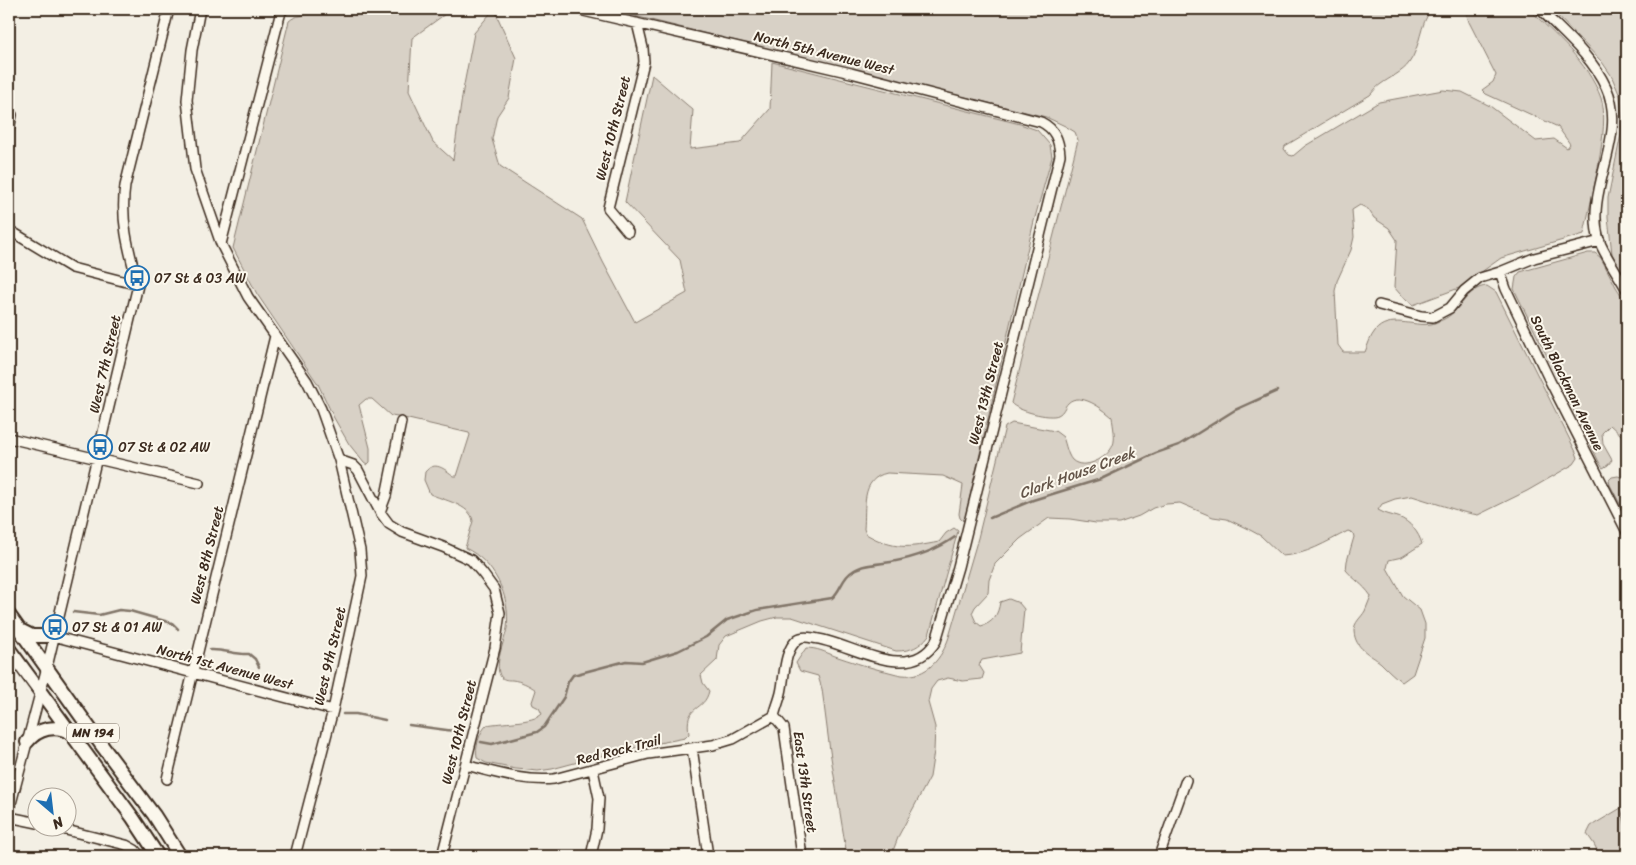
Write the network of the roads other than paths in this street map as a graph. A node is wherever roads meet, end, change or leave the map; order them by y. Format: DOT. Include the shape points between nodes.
graph roads {
  1 [pos="169,9"];
  2 [pos="200,9"];
  3 [pos="284,9"];
  4 [pos="575,9"];
  5 [pos="1540,9"];
  6 [pos="637,23"];
  7 [pos="12,115"];
  8 [pos="9,129"];
  9 [pos="1058,140"];
  10 [pos="9,230"];
  11 [pos="628,232"];
  12 [pos="1600,241"];
  13 [pos="222,244"];
  14 [pos="1500,272"];
  15 [pos="138,285"];
  16 [pos="1627,290"];
  17 [pos="1380,305"];
  18 [pos="275,336"];
  19 [pos="400,422"];
  20 [pos="9,438"];
  21 [pos="97,459"];
  22 [pos="339,460"];
  23 [pos="199,483"];
  24 [pos="380,512"];
  25 [pos="1627,532"];
  26 [pos="10,616"];
  27 [pos="20,630"];
  28 [pos="53,636"];
  29 [pos="9,649"];
  30 [pos="46,667"];
  31 [pos="192,673"];
  32 [pos="40,690"];
  33 [pos="333,710"];
  34 [pos="774,716"];
  35 [pos="71,733"];
  36 [pos="26,742"];
  37 [pos="692,748"];
  38 [pos="465,765"];
  39 [pos="593,770"];
  40 [pos="167,779"];
  41 [pos="1186,780"];
  42 [pos="9,811"];
  43 [pos="9,817"];
  44 [pos="28,821"];
  45 [pos="78,833"];
  46 [pos="178,852"];
  47 [pos="140,856"];
  48 [pos="158,856"];
  49 [pos="186,856"];
  50 [pos="296,856"];
  51 [pos="442,856"];
  52 [pos="591,856"];
  53 [pos="708,856"];
  54 [pos="802,856"];
  55 [pos="1159,856"];
  1 -- 15 [label="street, West 7th Street" via="123,200 125,233"];
  2 -- 13 [label="street, West 9th Street" via="186,100 195,169"];
  3 -- 13 [label="street"];
  4 -- 6 [label="street, North 5th Avenue West"];
  5 -- 12 [label="street" via="1588,60 1600,76 1610,101 1613,131 1597,210"];
  6 -- 9 [label="street, North 5th Avenue West" via="1041,122 1052,130"];
  6 -- 11 [label="street, West 10th Street" via="644,62 608,208"];
  7 -- 8 [label="street"];
  9 -- 34 [label="street, West 13th Street" via="1060,155 958,567 931,650 918,659 897,662 819,638 798,639 789,651"];
  10 -- 15 [label="street" via="72,268"];
  12 -- 14 [label="street" via="1534,258"];
  12 -- 16 [label="street"];
  13 -- 18 [label="street, West 9th Street" via="248,296"];
  14 -- 17 [label="street" via="1480,278 1450,308 1433,317"];
  14 -- 25 [label="street, South Blackman Avenue" via="1546,373"];
  15 -- 21 [label="street, West 7th Street"];
  18 -- 22 [label="street, West 9th Street" via="318,402"];
  18 -- 31 [label="street, West 8th Street"];
  19 -- 24 [label="street"];
  20 -- 21 [label="street"];
  21 -- 23 [label="street"];
  21 -- 28 [label="street, West 7th Street"];
  22 -- 24 [label="street" via="358,470"];
  22 -- 33 [label="street, West 9th Street" via="360,550 362,576"];
  24 -- 38 [label="street, West 10th Street" via="389,524 402,532 471,560 494,589 500,613"];
  26 -- 27 [label="highway, MN 194"];
  27 -- 28 [label="highway" via="32,636"];
  27 -- 30 [label="highway, MN 194"];
  28 -- 30 [label="street, West 7th Street"];
  28 -- 31 [label="street, North 1st Avenue West"];
  29 -- 32 [label="highway, MN 194"];
  30 -- 32 [label="street, West 7th Street"];
  30 -- 46 [label="highway, MN 194"];
  31 -- 33 [label="street, North 1st Avenue West"];
  31 -- 40 [label="street, West 8th Street"];
  32 -- 35 [label="highway, MN 194"];
  32 -- 36 [label="street, West 7th Street"];
  33 -- 50 [label="street, West 9th Street"];
  34 -- 37 [label="street, Red Rock Trail" via="733,739"];
  34 -- 54 [label="street, East 13th Street" via="784,728"];
  35 -- 36 [label="highway" via="60,728 48,728 35,733"];
  35 -- 48 [label="highway, MN 194"];
  36 -- 42 [label="street, West 7th Street"];
  37 -- 39 [label="street, Red Rock Trail" via="648,754"];
  37 -- 53 [label="street"];
  38 -- 39 [label="street, Red Rock Trail" via="539,781"];
  38 -- 51 [label="street, West 10th Street"];
  39 -- 52 [label="street" via="599,798 598,829"];
  41 -- 55 [label="street"];
  43 -- 44 [label="street"];
  45 -- 47 [label="street" via="119,842"];
  46 -- 49 [label="highway"];
}
